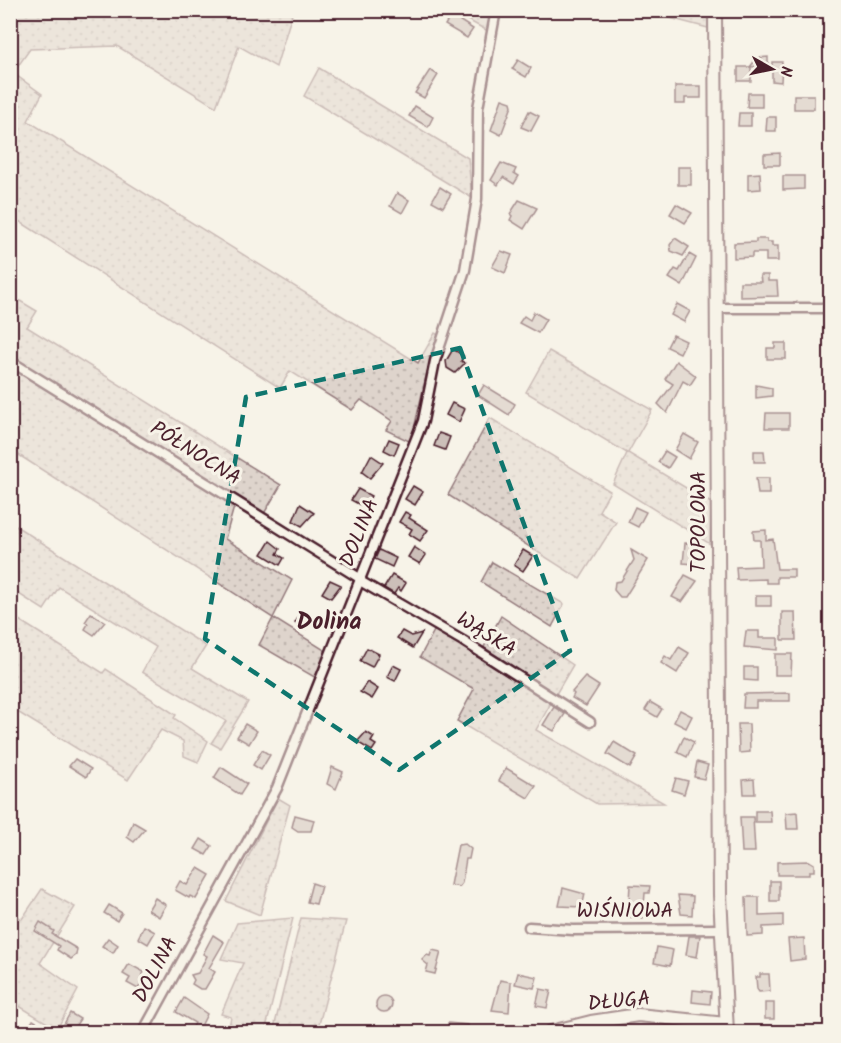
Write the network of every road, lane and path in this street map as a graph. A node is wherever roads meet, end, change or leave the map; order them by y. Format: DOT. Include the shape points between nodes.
graph roads {
  1 [pos="496,10"];
  2 [pos="715,10"];
  3 [pos="717,308"];
  4 [pos="831,308"];
  5 [pos="10,361"];
  6 [pos="361,580"];
  7 [pos="590,722"];
  8 [pos="530,927"];
  9 [pos="721,928"];
  10 [pos="727,1028"];
  11 [pos="143,1032"];
  12 [pos="551,1032"];
  1 -- 6 [label="street, DOLINA" via="478,108 477,199 465,270 435,361 423,421"];
  2 -- 3 [label="street, TOPOLOWA"];
  3 -- 4 [label="street"];
  3 -- 9 [label="street, TOPOLOWA"];
  5 -- 6 [label="street, PÓŁNOCNA"];
  6 -- 7 [label="street, WĄSKA"];
  6 -- 11 [label="street, DOLINA" via="269,805"];
  8 -- 9 [label="street, WIŚNIOWA"];
  9 -- 10 [label="street, TOPOLOWA"];
  10 -- 12 [label="street, DŁUGA" via="638,1015"];
}
